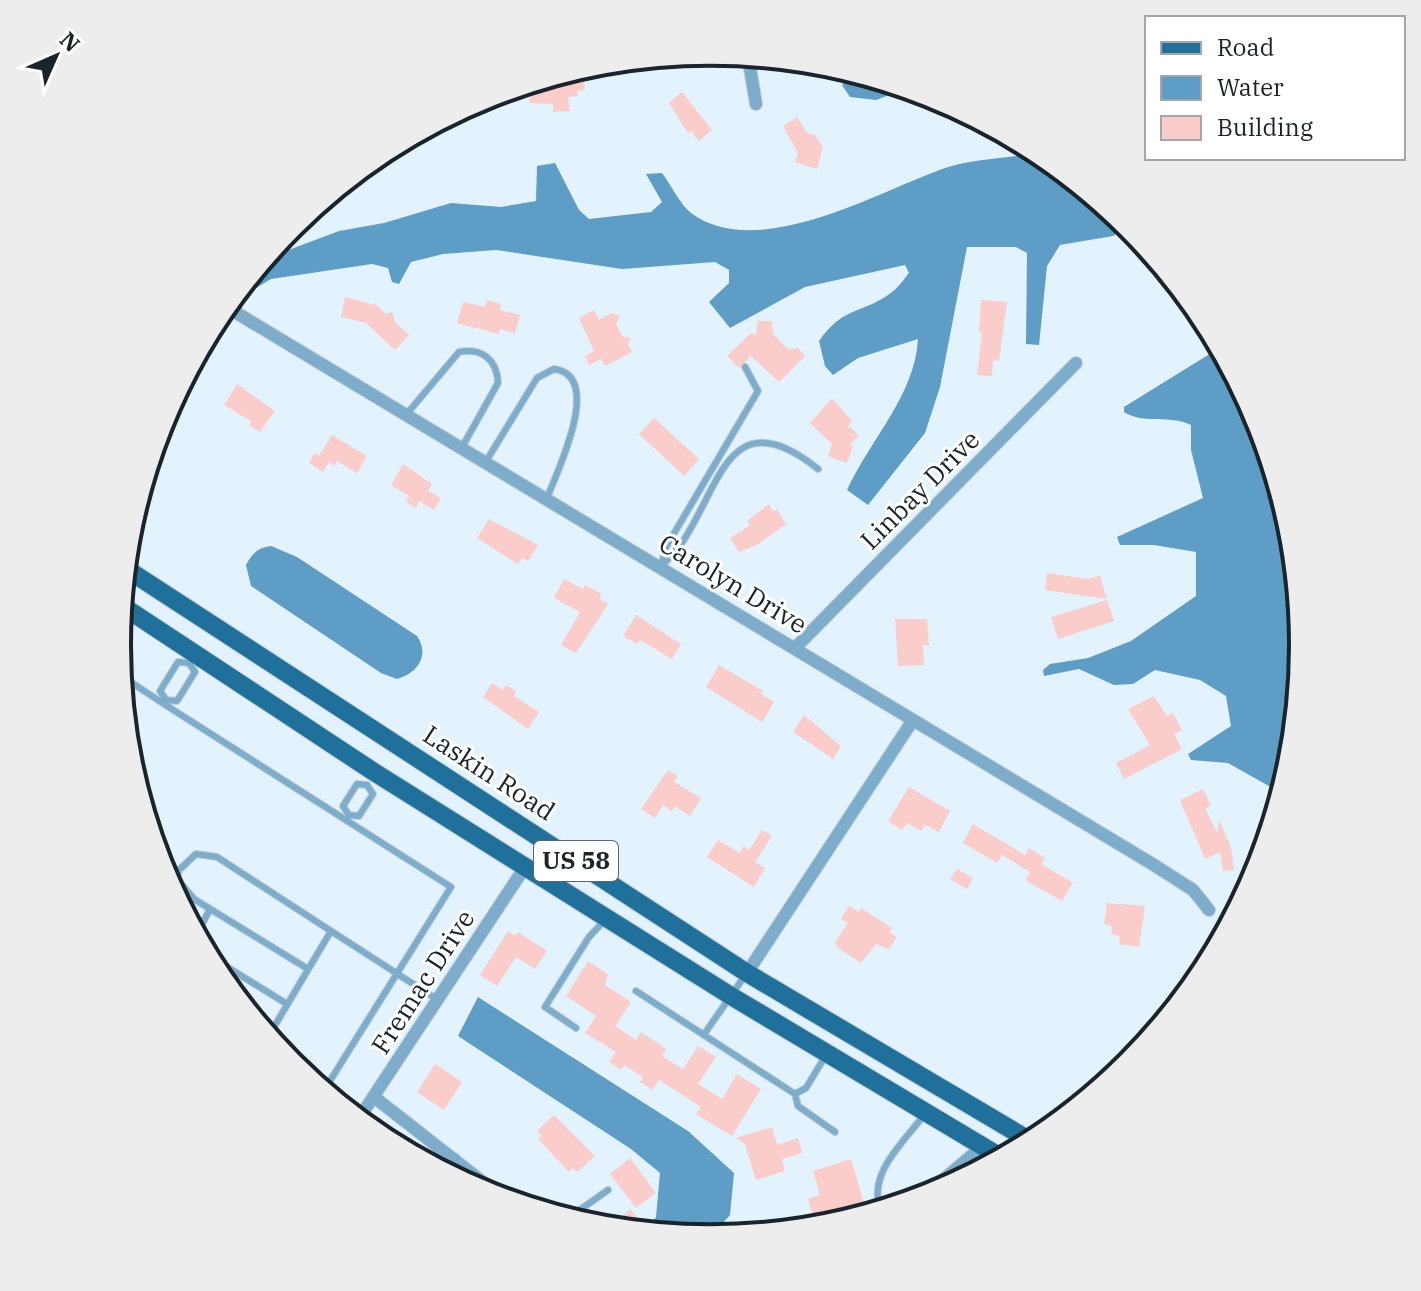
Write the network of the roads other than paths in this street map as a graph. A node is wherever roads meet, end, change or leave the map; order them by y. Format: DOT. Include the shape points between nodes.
graph roads {
  1 [pos="750,67"];
  2 [pos="756,104"];
  3 [pos="237,313"];
  4 [pos="1076,363"];
  5 [pos="745,367"];
  6 [pos="405,416"];
  7 [pos="461,449"];
  8 [pos="485,463"];
  9 [pos="818,469"];
  10 [pos="547,498"];
  11 [pos="661,566"];
  12 [pos="135,575"];
  13 [pos="132,613"];
  14 [pos="795,648"];
  15 [pos="192,658"];
  16 [pos="132,682"];
  17 [pos="165,702"];
  18 [pos="913,720"];
  19 [pos="393,742"];
  20 [pos="371,779"];
  21 [pos="348,818"];
  22 [pos="525,867"];
  23 [pos="178,874"];
  24 [pos="187,892"];
  25 [pos="210,909"];
  26 [pos="1209,910"];
  27 [pos="607,918"];
  28 [pos="203,923"];
  29 [pos="331,931"];
  30 [pos="231,969"];
  31 [pos="308,969"];
  32 [pos="397,973"];
  33 [pos="747,973"];
  34 [pos="636,991"];
  35 [pos="731,996"];
  36 [pos="438,1000"];
  37 [pos="287,1004"];
  38 [pos="274,1027"];
  39 [pos="576,1028"];
  40 [pos="705,1033"];
  41 [pos="827,1053"];
  42 [pos="329,1082"];
  43 [pos="795,1094"];
  44 [pos="374,1097"];
  45 [pos="365,1110"];
  46 [pos="926,1112"];
  47 [pos="835,1132"];
  48 [pos="1020,1135"];
  49 [pos="983,1146"];
  50 [pos="992,1151"];
  51 [pos="454,1159"];
  52 [pos="451,1163"];
  53 [pos="953,1172"];
  54 [pos="472,1173"];
  55 [pos="608,1190"];
  56 [pos="879,1199"];
  57 [pos="580,1210"];
  1 -- 2 [label="street"];
  3 -- 6 [label="street, Carolyn Drive"];
  4 -- 14 [label="street, Linbay Drive"];
  5 -- 11 [label="lane" via="758,391 666,547"];
  6 -- 7 [label="street, Carolyn Drive"];
  6 -- 7 [label="lane" via="459,352 483,353 494,364 498,383"];
  7 -- 8 [label="street, Carolyn Drive"];
  8 -- 10 [label="street, Carolyn Drive"];
  8 -- 10 [label="lane" via="537,378 554,369 568,374 579,399"];
  9 -- 11 [label="lane" via="768,440 745,446"];
  10 -- 11 [label="street, Carolyn Drive"];
  11 -- 14 [label="street, Carolyn Drive"];
  12 -- 19 [label="main road, Laskin Road / US 58"];
  13 -- 15 [label="main road, US 58"];
  14 -- 18 [label="street, Carolyn Drive"];
  15 -- 17 [label="lane" via="195,672 177,701"];
  15 -- 17 [label="lane" via="178,662 160,691"];
  15 -- 20 [label="main road, US 58"];
  16 -- 17 [label="lane"];
  17 -- 21 [label="lane"];
  18 -- 26 [label="street, Carolyn Drive" via="1193,890"];
  18 -- 33 [label="street"];
  19 -- 20 [label="main road"];
  19 -- 33 [label="main road, Laskin Road / US 58"];
  20 -- 21 [label="lane" via="373,794 359,816"];
  20 -- 21 [label="lane" via="357,784 343,806"];
  20 -- 22 [label="main road, US 58"];
  21 -- 32 [label="lane" via="451,887"];
  22 -- 27 [label="main road, US 58"];
  22 -- 36 [label="street, Fremac Drive"];
  23 -- 29 [label="lane" via="196,854 217,857"];
  24 -- 25 [label="lane"];
  25 -- 28 [label="lane"];
  25 -- 31 [label="lane"];
  27 -- 35 [label="main road, US 58"];
  27 -- 39 [label="lane" via="593,931 545,1007"];
  29 -- 31 [label="lane"];
  29 -- 32 [label="lane"];
  30 -- 37 [label="lane"];
  31 -- 37 [label="lane"];
  32 -- 36 [label="lane"];
  32 -- 42 [label="lane"];
  33 -- 35 [label="lane"];
  33 -- 48 [label="main road, Laskin Road / US 58"];
  34 -- 40 [label="lane"];
  35 -- 40 [label="lane"];
  35 -- 41 [label="main road, US 58"];
  36 -- 44 [label="street, Fremac Drive"];
  37 -- 38 [label="lane"];
  40 -- 43 [label="lane"];
  41 -- 43 [label="lane" via="806,1088"];
  41 -- 46 [label="main road, US 58"];
  43 -- 47 [label="lane" via="798,1106"];
  44 -- 45 [label="street, Fremac Drive"];
  44 -- 51 [label="street"];
  46 -- 49 [label="main road, US 58"];
  46 -- 56 [label="lane" via="883,1168"];
  49 -- 50 [label="main road, US 58"];
  49 -- 53 [label="street"];
  51 -- 52 [label="street"];
  51 -- 54 [label="street"];
  55 -- 57 [label="lane"];
}
